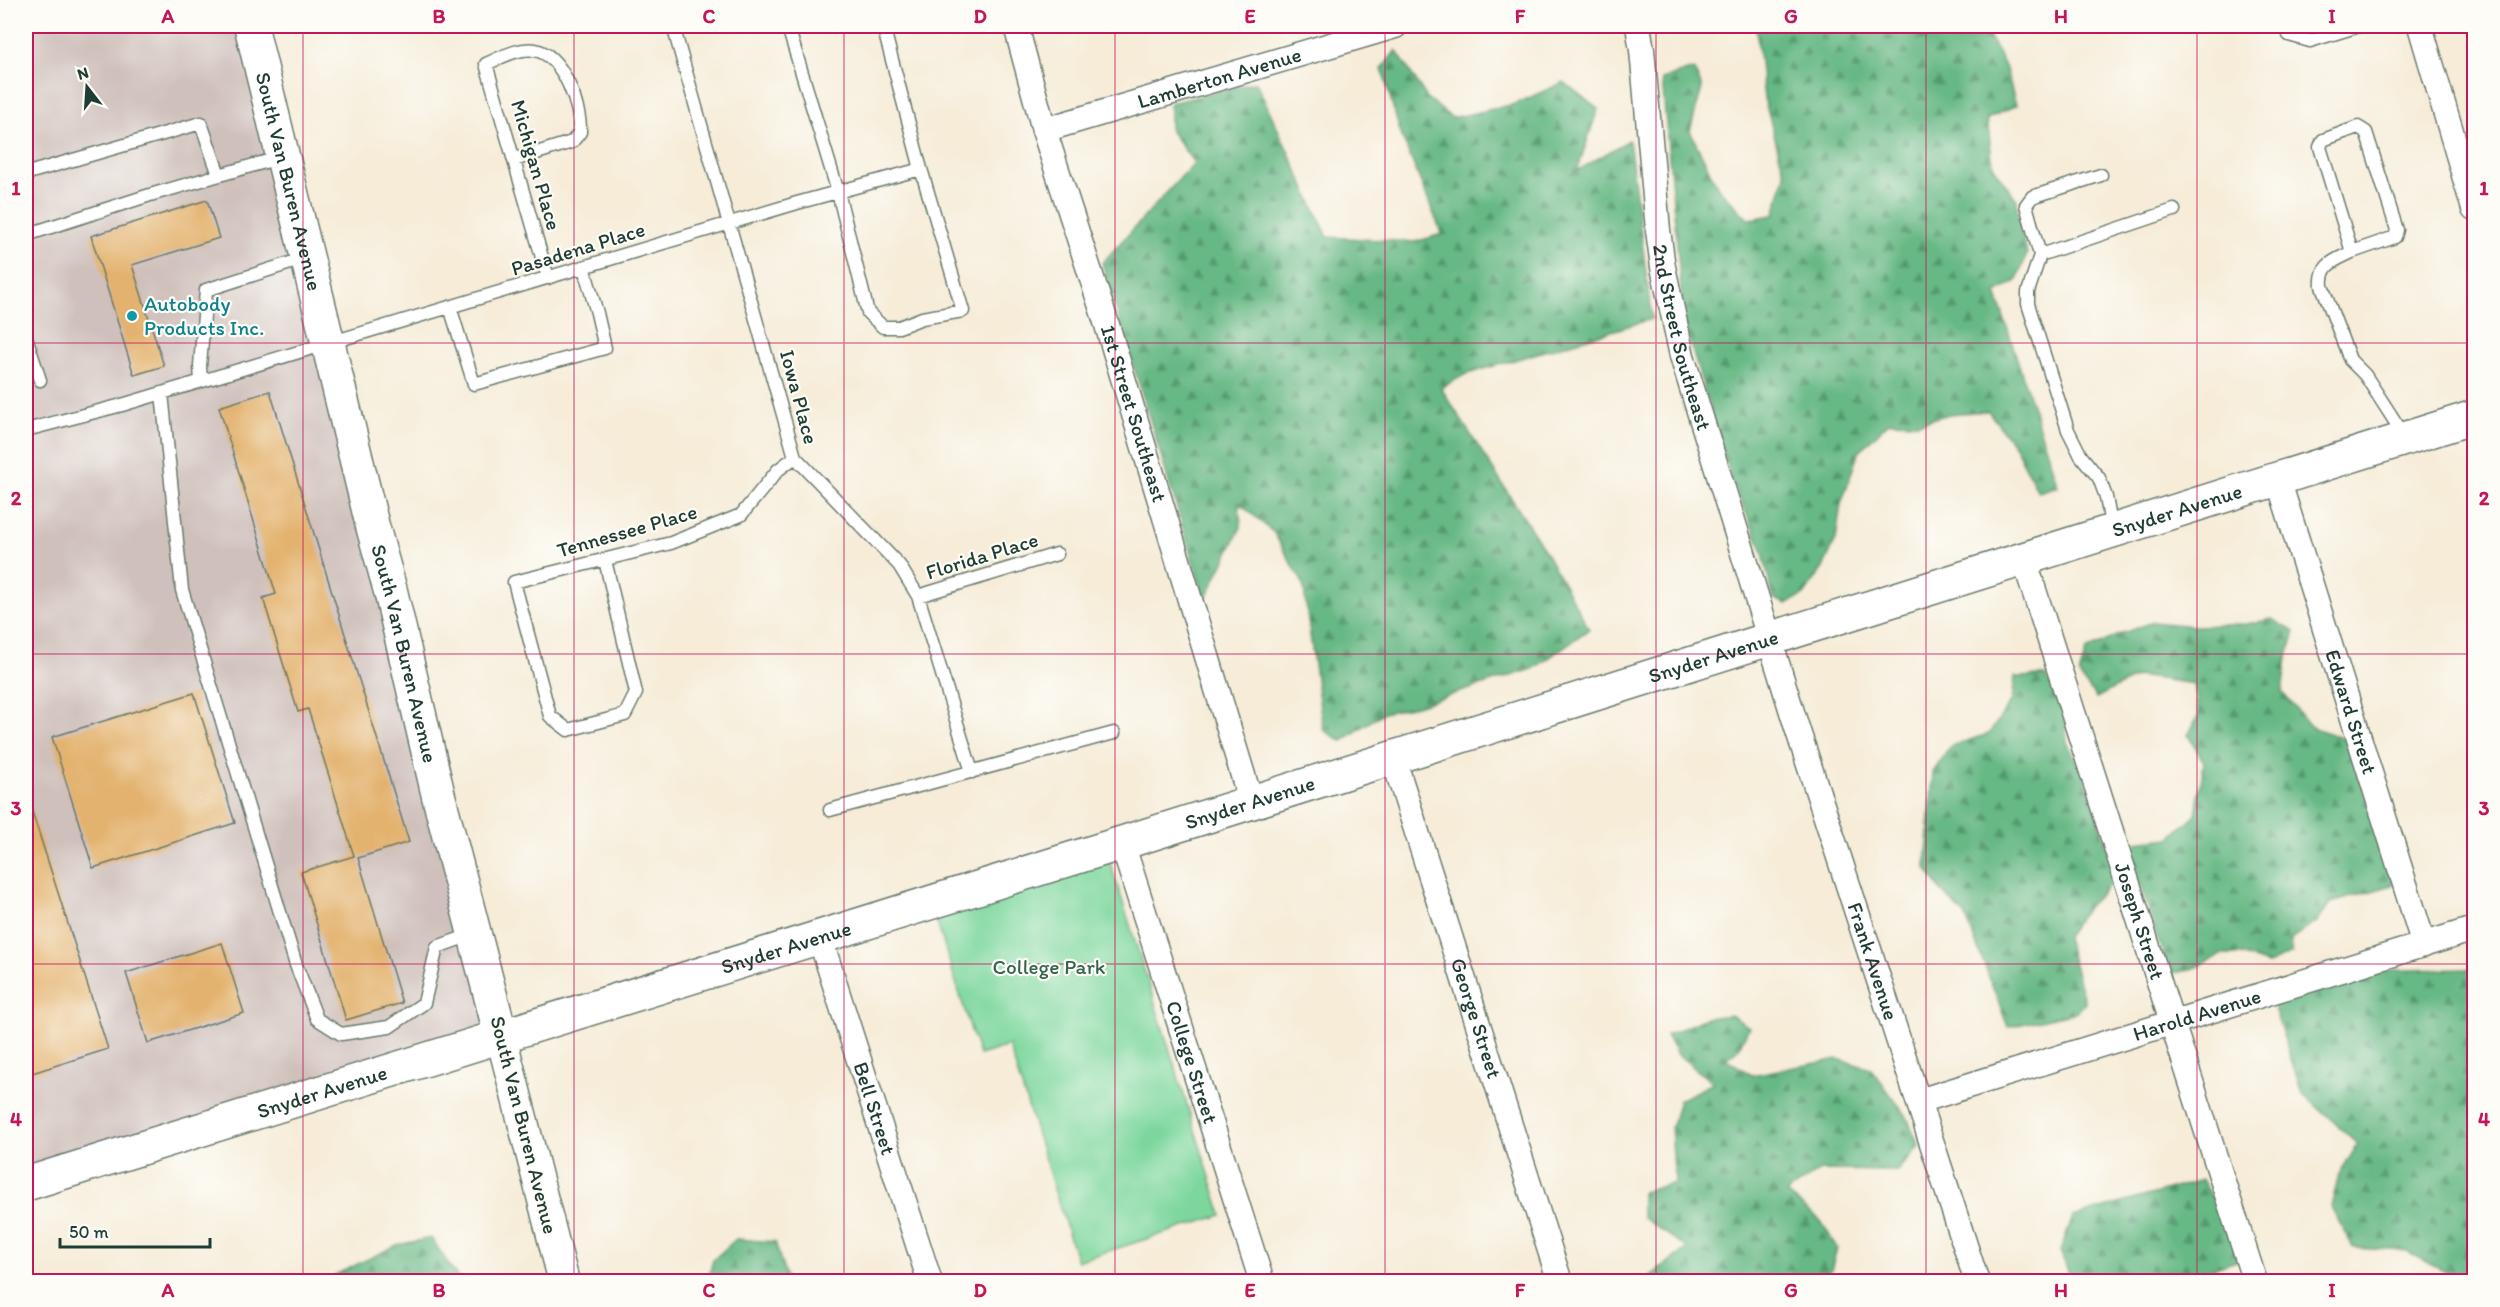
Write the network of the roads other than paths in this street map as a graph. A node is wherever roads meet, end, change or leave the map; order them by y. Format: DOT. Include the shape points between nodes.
graph roads {
  1 [pos="251,26"];
  2 [pos="673,26"];
  3 [pos="790,26"];
  4 [pos="883,26"];
  5 [pos="1016,26"];
  6 [pos="1395,26"];
  7 [pos="1638,26"];
  8 [pos="2286,26"];
  9 [pos="2359,26"];
  10 [pos="2420,26"];
  11 [pos="1044,130"];
  12 [pos="283,156"];
  13 [pos="514,160"];
  14 [pos="921,169"];
  15 [pos="26,171"];
  16 [pos="219,175"];
  17 [pos="2101,175"];
  18 [pos="838,192"];
  19 [pos="2475,209"];
  20 [pos="2174,210"];
  21 [pos="730,223"];
  22 [pos="26,235"];
  23 [pos="2352,252"];
  24 [pos="2040,255"];
  25 [pos="308,258"];
  26 [pos="584,268"];
  27 [pos="548,278"];
  28 [pos="450,307"];
  29 [pos="26,337"];
  30 [pos="330,343"];
  31 [pos="40,380"];
  32 [pos="201,381"];
  33 [pos="162,393"];
  34 [pos="2475,417"];
  35 [pos="26,430"];
  36 [pos="2405,438"];
  37 [pos="795,457"];
  38 [pos="2278,479"];
  39 [pos="2113,531"];
  40 [pos="1057,554"];
  41 [pos="2024,559"];
  42 [pos="604,560"];
  43 [pos="918,596"];
  44 [pos="1768,639"];
  45 [pos="1114,733"];
  46 [pos="1393,757"];
  47 [pos="972,772"];
  48 [pos="1251,802"];
  49 [pos="830,810"];
  50 [pos="1122,843"];
  51 [pos="2475,929"];
  52 [pos="473,934"];
  53 [pos="819,935"];
  54 [pos="2424,945"];
  55 [pos="2173,1024"];
  56 [pos="501,1036"];
  57 [pos="1919,1101"];
  58 [pos="26,1184"];
  59 [pos="564,1281"];
  60 [pos="930,1281"];
  61 [pos="1262,1281"];
  62 [pos="1560,1281"];
  63 [pos="1977,1281"];
  64 [pos="2255,1281"];
  1 -- 12 [label="main road, South Van Buren Avenue"];
  2 -- 21 [label="lane, Iowa Place"];
  3 -- 18 [label="lane"];
  4 -- 14 [label="lane"];
  5 -- 11 [label="street, 1st Street Southeast"];
  6 -- 11 [label="street, Lamberton Avenue"];
  7 -- 44 [label="street, 2nd Street Southeast" via="1658,230 1673,320"];
  8 -- 9 [label="lane" via="2289,35 2310,41"];
  10 -- 19 [label="street"];
  11 -- 48 [label="street, 1st Street Southeast"];
  12 -- 16 [label="lane"];
  12 -- 25 [label="main road, South Van Buren Avenue"];
  13 -- 13 [label="lane, Michigan Place" via="486,64 534,50 549,55 561,69 576,107 578,137"];
  13 -- 27 [label="lane, Michigan Place"];
  14 -- 18 [label="lane, Pasadena Place"];
  14 -- 18 [label="lane" via="963,311 922,318 899,327 883,327 875,320 868,313"];
  15 -- 16 [label="lane" via="201,123"];
  16 -- 22 [label="lane"];
  17 -- 24 [label="lane" via="2032,197 2026,205"];
  18 -- 21 [label="lane, Pasadena Place"];
  20 -- 24 [label="lane"];
  21 -- 26 [label="lane, Pasadena Place"];
  21 -- 37 [label="lane, Iowa Place"];
  23 -- 23 [label="lane" via="2319,147 2323,140 2358,128 2366,132 2397,230 2395,237"];
  23 -- 36 [label="lane" via="2327,265 2321,274 2322,286 2350,360 2365,375"];
  24 -- 39 [label="lane" via="2028,304 2067,430 2099,478"];
  25 -- 30 [label="main road, South Van Buren Avenue"];
  25 -- 32 [label="lane" via="206,290"];
  26 -- 27 [label="lane, Pasadena Place"];
  26 -- 28 [label="lane" via="605,348 474,384"];
  27 -- 28 [label="lane, Pasadena Place"];
  28 -- 30 [label="lane, Pasadena Place"];
  29 -- 31 [label="lane"];
  30 -- 32 [label="lane, Pasadena Place"];
  30 -- 52 [label="main road, South Van Buren Avenue"];
  32 -- 33 [label="lane, Pasadena Place"];
  33 -- 35 [label="lane, Pasadena Place"];
  33 -- 52 [label="lane" via="182,591 296,965 318,1019 341,1034 388,1027 424,1003 437,947"];
  34 -- 36 [label="main road, Snyder Avenue"];
  36 -- 38 [label="main road, Snyder Avenue"];
  37 -- 42 [label="lane, Tennessee Place" via="778,470 741,515 671,543"];
  37 -- 43 [label="lane, Iowa Place" via="899,566"];
  38 -- 39 [label="main road, Snyder Avenue"];
  38 -- 54 [label="street, Edward Street"];
  39 -- 41 [label="main road, Snyder Avenue"];
  40 -- 43 [label="lane, Florida Place"];
  41 -- 44 [label="main road, Snyder Avenue"];
  41 -- 55 [label="street, Joseph Street"];
  42 -- 42 [label="lane, Tennessee Place" via="514,582 550,716 568,730 625,715 636,693"];
  43 -- 47 [label="lane, Iowa Place"];
  44 -- 46 [label="main road, Snyder Avenue"];
  44 -- 57 [label="street, Frank Avenue"];
  45 -- 47 [label="lane"];
  46 -- 48 [label="main road, Snyder Avenue"];
  46 -- 62 [label="street, George Street"];
  47 -- 49 [label="lane"];
  48 -- 50 [label="main road, Snyder Avenue"];
  50 -- 53 [label="main road, Snyder Avenue"];
  50 -- 61 [label="street, College Street"];
  51 -- 54 [label="street, Harold Avenue"];
  52 -- 56 [label="main road, South Van Buren Avenue"];
  53 -- 56 [label="main road, Snyder Avenue"];
  53 -- 60 [label="street, Bell Street"];
  54 -- 55 [label="street, Harold Avenue"];
  55 -- 57 [label="street, Harold Avenue"];
  55 -- 64 [label="street, Joseph Street"];
  56 -- 58 [label="main road, Snyder Avenue"];
  56 -- 59 [label="street, South Van Buren Avenue"];
  57 -- 63 [label="street, Frank Avenue"];
}
